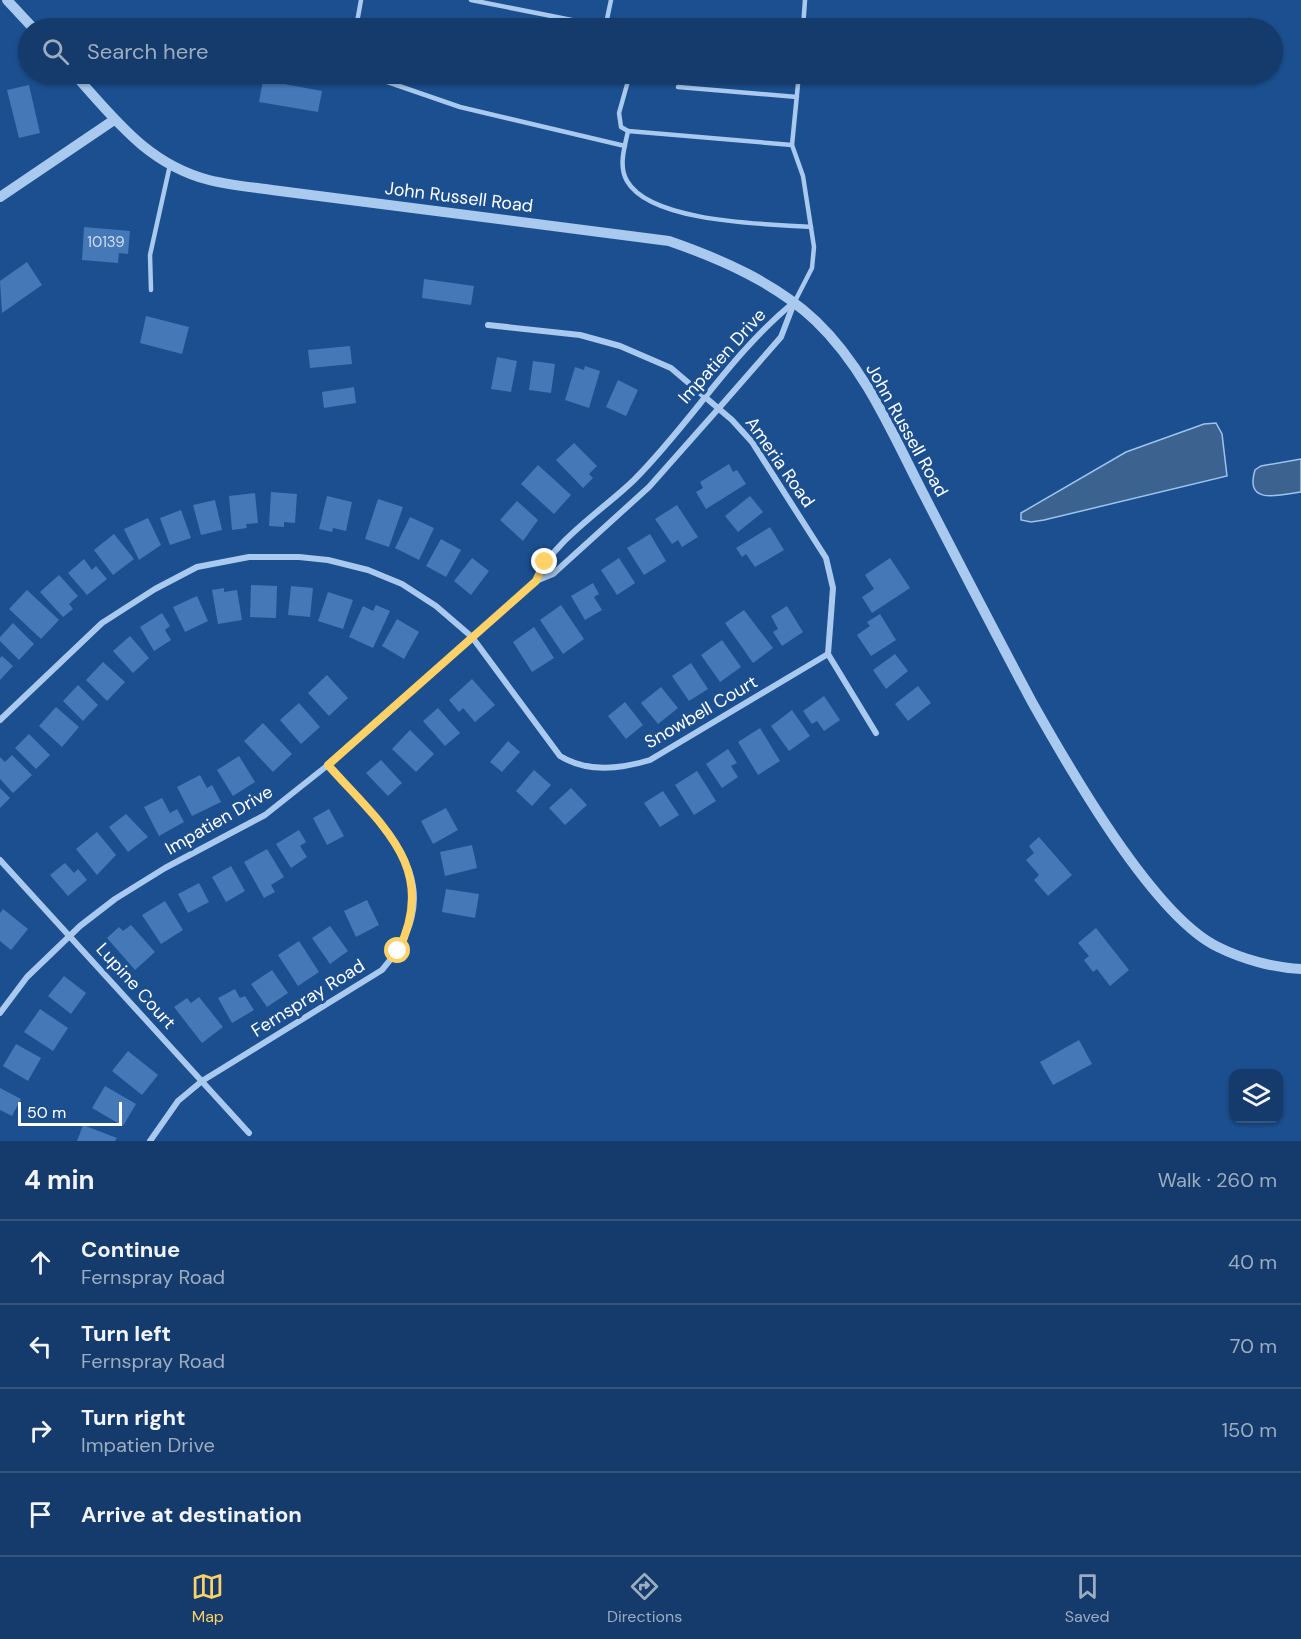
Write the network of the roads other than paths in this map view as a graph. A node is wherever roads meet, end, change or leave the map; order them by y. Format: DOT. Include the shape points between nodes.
graph roads {
  1 [pos="8,0"];
  2 [pos="361,0"];
  3 [pos="471,0"];
  4 [pos="611,0"];
  5 [pos="805,0"];
  6 [pos="24,18"];
  7 [pos="358,18"];
  8 [pos="562,18"];
  9 [pos="607,18"];
  10 [pos="804,18"];
  11 [pos="83,84"];
  12 [pos="393,84"];
  13 [pos="627,84"];
  14 [pos="798,84"];
  15 [pos="678,87"];
  16 [pos="796,97"];
  17 [pos="114,120"];
  18 [pos="628,131"];
  19 [pos="792,145"];
  20 [pos="625,146"];
  21 [pos="170,165"];
  22 [pos="0,197"];
  23 [pos="811,227"];
  24 [pos="151,290"];
  25 [pos="794,303"];
  26 [pos="488,325"];
  27 [pos="705,397"];
  28 [pos="719,408"];
  29 [pos="536,581"];
  30 [pos="472,637"];
  31 [pos="828,654"];
  32 [pos="0,720"];
  33 [pos="876,733"];
  34 [pos="328,765"];
  35 [pos="0,860"];
  36 [pos="69,936"];
  37 [pos="1301,969"];
  38 [pos="0,1013"];
  39 [pos="202,1081"];
  40 [pos="249,1133"];
  41 [pos="150,1141"];
  1 -- 6 [label="street"];
  2 -- 7 [label="lane"];
  3 -- 8 [label="lane"];
  4 -- 9 [label="lane"];
  5 -- 10 [label="lane"];
  11 -- 17 [label="street, John Russell Road"];
  12 -- 20 [label="lane" via="460,107"];
  13 -- 18 [label="lane" via="619,113 621,126"];
  14 -- 16 [label="lane"];
  15 -- 16 [label="lane"];
  16 -- 19 [label="lane"];
  17 -- 21 [label="street, John Russell Road" via="146,151"];
  17 -- 22 [label="street"];
  18 -- 19 [label="lane"];
  18 -- 20 [label="lane"];
  19 -- 23 [label="lane" via="803,176"];
  20 -- 23 [label="lane" via="622,164 627,181 643,196 663,206 706,219"];
  21 -- 24 [label="lane" via="150,255"];
  21 -- 25 [label="street, John Russell Road" via="210,180 272,190 669,242 738,269"];
  23 -- 25 [label="lane" via="812,268"];
  25 -- 27 [label="street, Impatien Drive" via="765,327"];
  25 -- 28 [label="street, Impatien Drive" via="781,337"];
  25 -- 37 [label="street, John Russell Road" via="817,322 869,388 1032,702 1065,759 1153,889 1183,922 1217,947 1282,969"];
  26 -- 27 [label="street, Ameria Road" via="580,335 620,346 671,369"];
  27 -- 28 [label="street, Ameria Road"];
  27 -- 29 [label="street, Impatien Drive" via="635,478 545,562"];
  28 -- 29 [label="street, Impatien Drive" via="650,487 553,574"];
  28 -- 31 [label="street, Ameria Road" via="752,442 826,558 833,588"];
  29 -- 30 [label="street, Impatien Drive"];
  30 -- 31 [label="street, Snowbell Court" via="560,756 590,767 619,769 659,755"];
  30 -- 32 [label="street, Snowbell Court" via="402,584 368,570 328,560 249,557 197,567 102,623"];
  30 -- 34 [label="street, Impatien Drive"];
  31 -- 33 [label="street"];
  34 -- 36 [label="street, Impatien Drive" via="265,815 165,868 115,899"];
  34 -- 39 [label="street, Fernspray Road" via="400,848 411,875 414,902 410,927 398,951 382,970"];
  35 -- 36 [label="street, Lupine Court"];
  36 -- 38 [label="street, Impatien Drive" via="27,977"];
  36 -- 39 [label="street, Lupine Court"];
  39 -- 40 [label="street, Lupine Court"];
  39 -- 41 [label="street, Fernspray Road" via="178,1101"];
}
